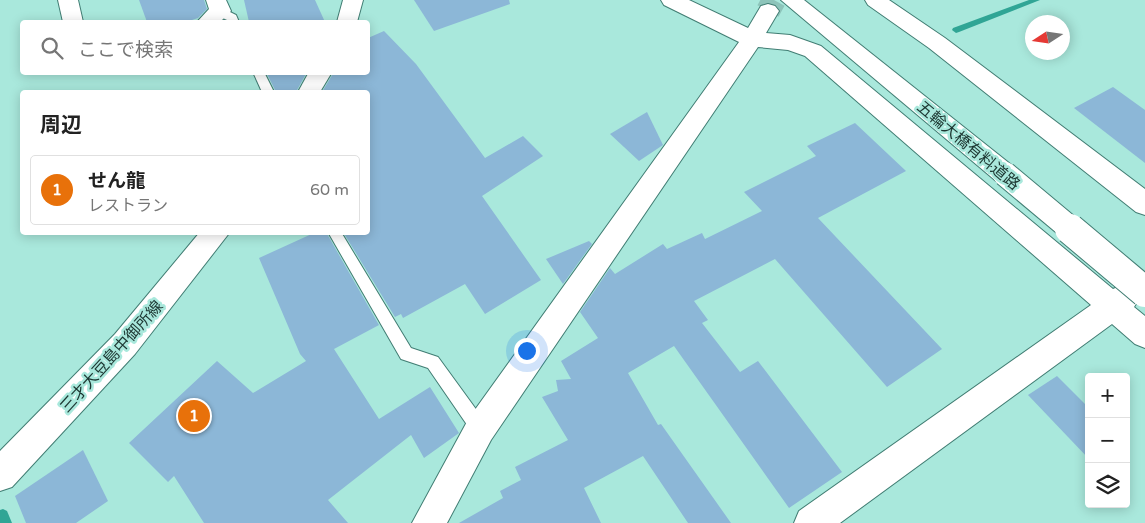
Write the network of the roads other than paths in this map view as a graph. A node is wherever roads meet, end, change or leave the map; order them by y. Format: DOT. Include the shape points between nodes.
graph roads {
  1 [pos="68,0"];
  2 [pos="353,0"];
  3 [pos="671,0"];
  4 [pos="791,0"];
  5 [pos="874,0"];
  6 [pos="768,12"];
  7 [pos="73,20"];
  8 [pos="348,20"];
  9 [pos="752,39"];
  10 [pos="260,75"];
  11 [pos="319,75"];
  12 [pos="267,90"];
  13 [pos="310,90"];
  14 [pos="1145,204"];
  15 [pos="215,235"];
  16 [pos="336,235"];
  17 [pos="1145,284"];
  18 [pos="1145,292"];
  19 [pos="1114,305"];
  20 [pos="1145,334"];
  21 [pos="480,429"];
  22 [pos="0,475"];
  23 [pos="429,523"];
  24 [pos="811,523"];
  1 -- 7 [label="street"];
  2 -- 8 [label="street"];
  3 -- 9 [label="street"];
  4 -- 18 [label="street, 五輪大橋有料道路, bridge"];
  5 -- 14 [label="street" via="938,43"];
  6 -- 9 [label="street"];
  9 -- 19 [label="street" via="790,43 813,51"];
  9 -- 21 [label="street"];
  10 -- 12 [label="lane"];
  11 -- 13 [label="street"];
  15 -- 22 [label="street, 三才大豆島中御所線" via="125,344"];
  16 -- 21 [label="lane" via="406,354 434,362"];
  17 -- 19 [label="street"];
  19 -- 20 [label="street"];
  19 -- 24 [label="street"];
  21 -- 23 [label="street"];
}
